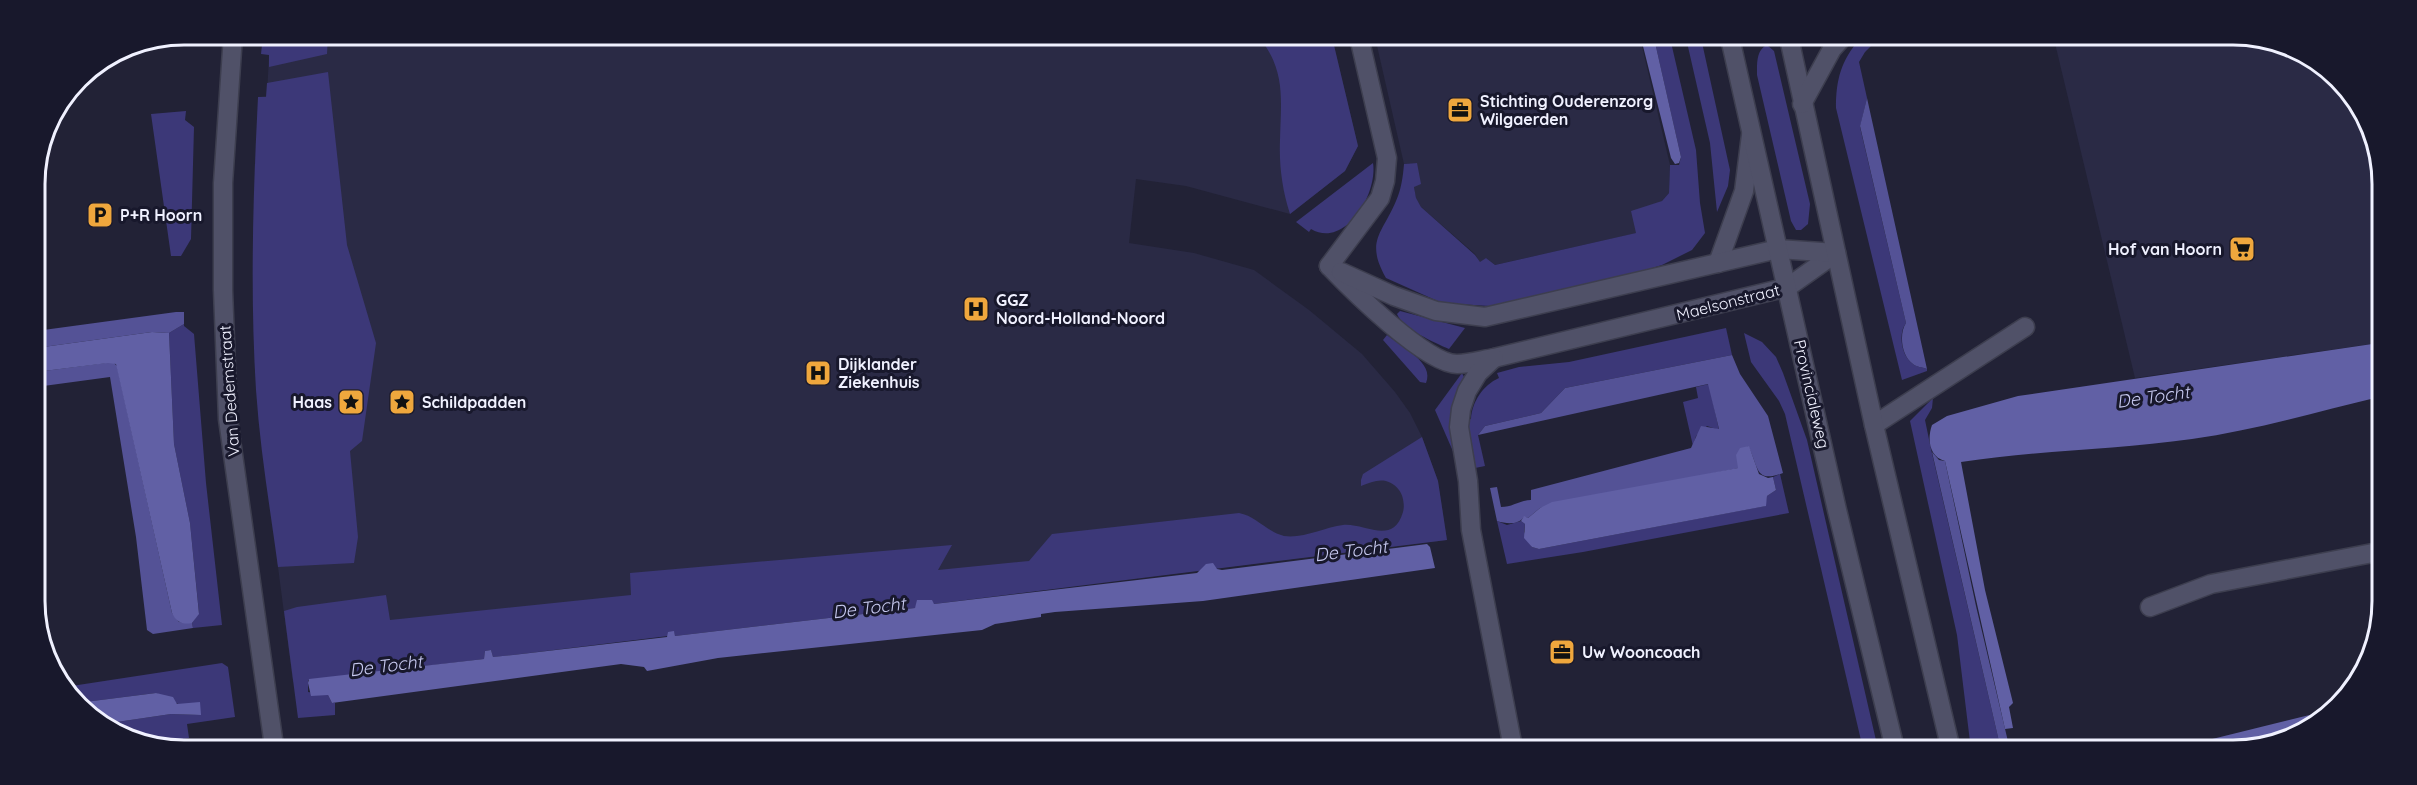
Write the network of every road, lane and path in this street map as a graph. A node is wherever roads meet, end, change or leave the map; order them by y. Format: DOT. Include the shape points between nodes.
graph roads {
  1 [pos="232,45"];
  2 [pos="1361,45"];
  3 [pos="1732,45"];
  4 [pos="1790,45"];
  5 [pos="1836,45"];
  6 [pos="1802,104"];
  7 [pos="1751,129"];
  8 [pos="1778,249"];
  9 [pos="1836,253"];
  10 [pos="1718,263"];
  11 [pos="1329,266"];
  12 [pos="1788,287"];
  13 [pos="2025,327"];
  14 [pos="1494,358"];
  15 [pos="1874,425"];
  16 [pos="2372,553"];
  17 [pos="2150,607"];
  18 [pos="273,740"];
  19 [pos="1511,740"];
  20 [pos="1894,740"];
  21 [pos="1949,740"];
  1 -- 18 [label="street, Van Dedemstraat" via="223,183 228,419"];
  2 -- 11 [label="street" via="1387,159 1384,181 1380,198"];
  3 -- 7 [label="street, Provincialeweg"];
  4 -- 6 [label="street"];
  5 -- 6 [label="street"];
  6 -- 9 [label="street"];
  7 -- 8 [label="street, Provincialeweg"];
  7 -- 10 [label="street" via="1744,190"];
  8 -- 9 [label="street"];
  8 -- 10 [label="street"];
  8 -- 12 [label="street, Provincialeweg"];
  9 -- 12 [label="street, Maelsonstraat"];
  9 -- 15 [label="street"];
  10 -- 11 [label="street" via="1485,316 1436,311"];
  11 -- 14 [label="street, Maelsonstraat" via="1368,305 1428,352 1455,364"];
  12 -- 14 [label="street, Maelsonstraat"];
  12 -- 20 [label="street, Provincialeweg"];
  13 -- 15 [label="street"];
  14 -- 19 [label="street" via="1467,391 1459,427 1471,530"];
  15 -- 21 [label="street"];
  16 -- 17 [label="street" via="2211,584"];
}
